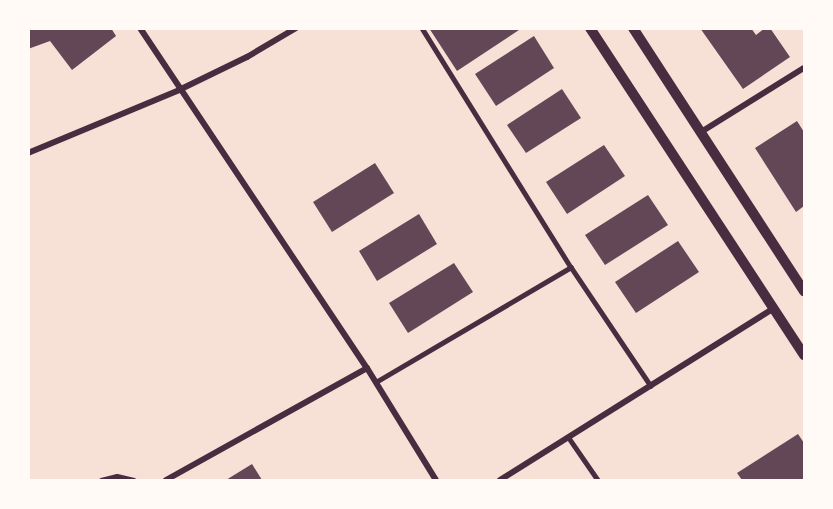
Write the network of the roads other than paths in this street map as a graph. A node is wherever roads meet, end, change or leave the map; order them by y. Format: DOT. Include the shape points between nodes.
graph roads {
  1 [pos="140,28"];
  2 [pos="296,28"];
  3 [pos="422,28"];
  4 [pos="590,28"];
  5 [pos="633,28"];
  6 [pos="804,68"];
  7 [pos="179,90"];
  8 [pos="701,132"];
  9 [pos="28,153"];
  10 [pos="571,267"];
  11 [pos="804,291"];
  12 [pos="774,308"];
  13 [pos="804,355"];
  14 [pos="367,368"];
  15 [pos="376,382"];
  16 [pos="651,386"];
  17 [pos="569,438"];
  18 [pos="101,480"];
  19 [pos="134,480"];
  20 [pos="166,480"];
  21 [pos="435,480"];
  22 [pos="500,480"];
  23 [pos="598,480"];
  1 -- 7 [label="street"];
  2 -- 7 [label="street"];
  3 -- 10 [label="lane"];
  4 -- 12 [label="street"];
  5 -- 8 [label="street"];
  6 -- 8 [label="street"];
  7 -- 9 [label="street"];
  7 -- 14 [label="street"];
  8 -- 11 [label="street"];
  10 -- 15 [label="lane"];
  10 -- 16 [label="lane"];
  12 -- 13 [label="street"];
  12 -- 16 [label="street"];
  14 -- 15 [label="street"];
  14 -- 20 [label="street"];
  15 -- 21 [label="street"];
  16 -- 17 [label="street"];
  17 -- 22 [label="street"];
  17 -- 23 [label="lane"];
  18 -- 19 [label="lane" via="117,476"];
}
